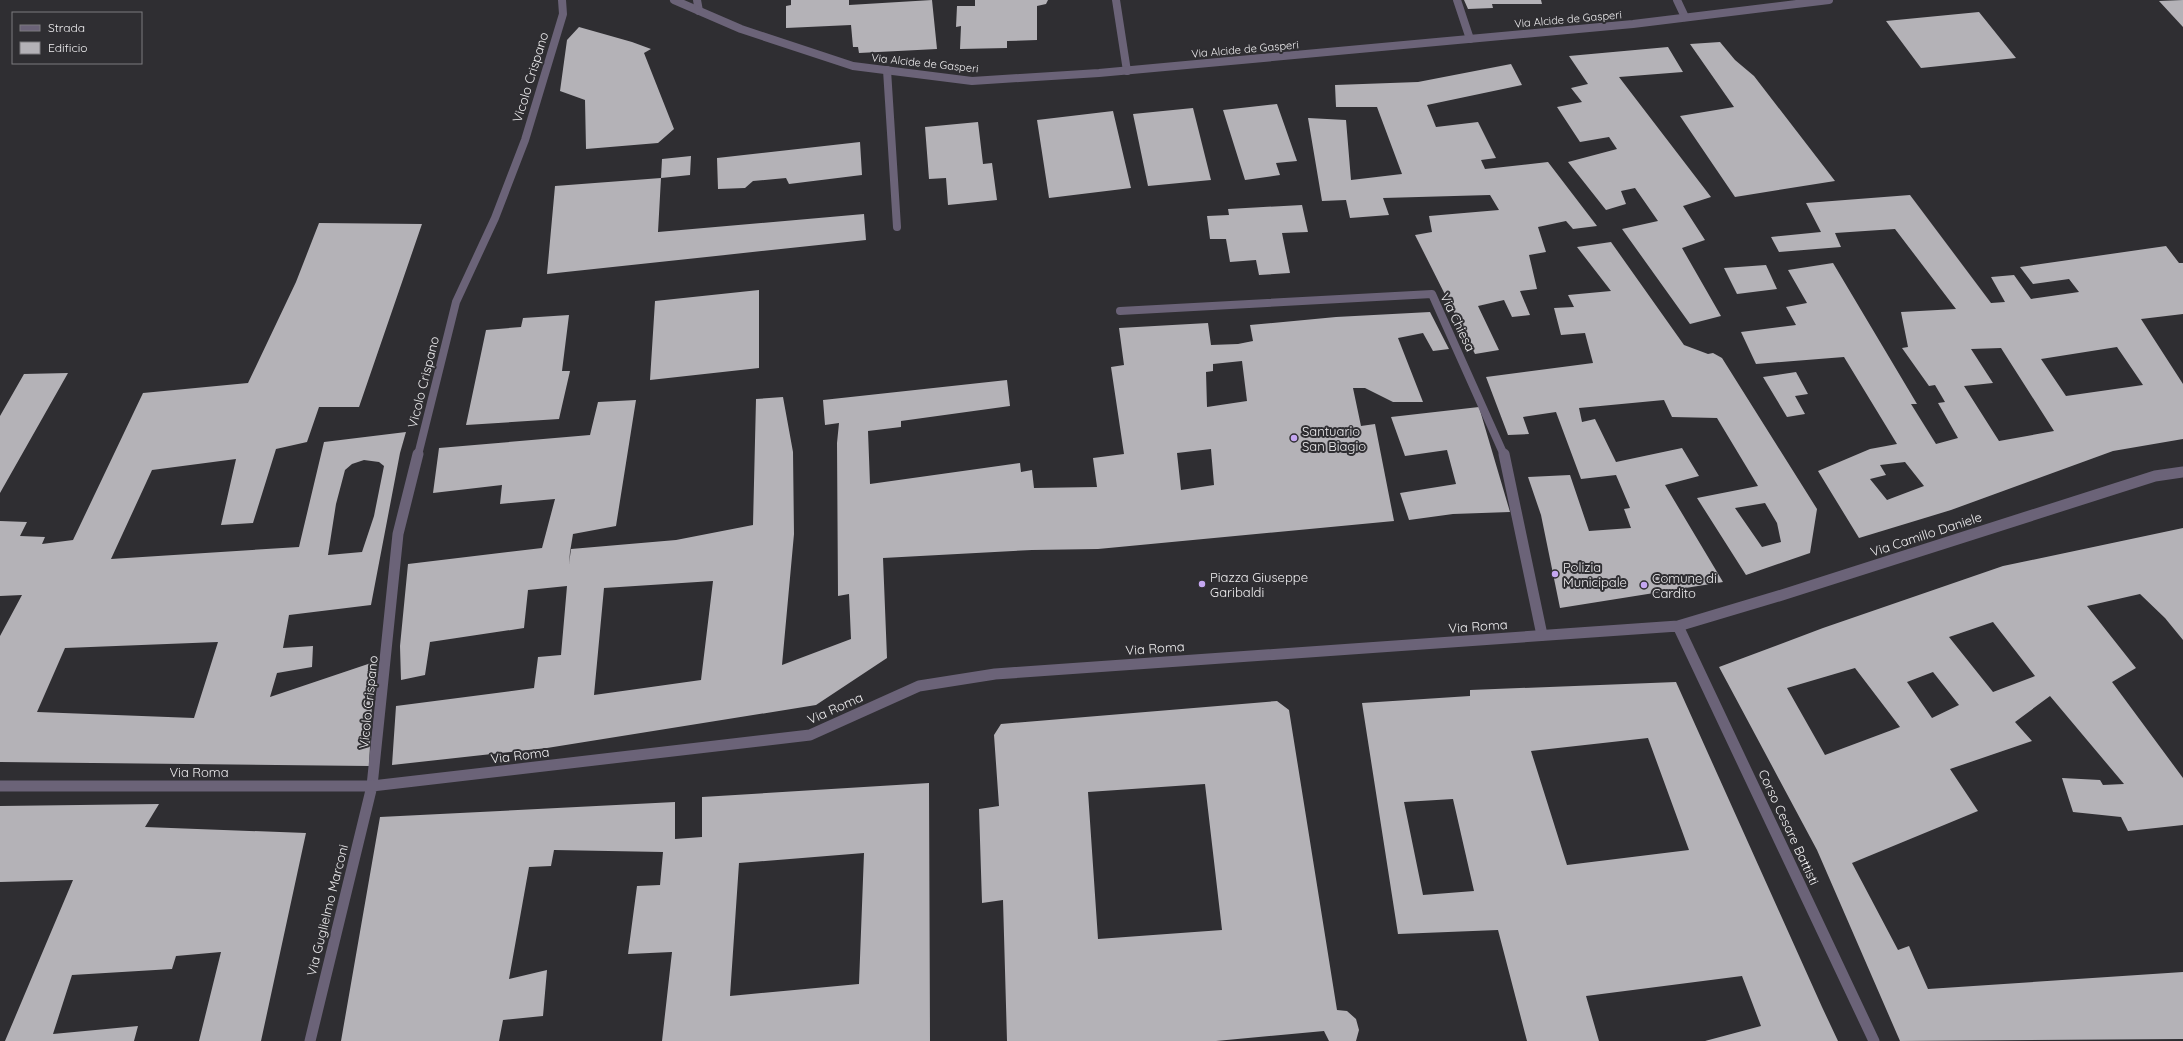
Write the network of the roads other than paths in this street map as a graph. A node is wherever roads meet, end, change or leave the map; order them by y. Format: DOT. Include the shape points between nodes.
graph roads {
  1 [pos="562,0"];
  2 [pos="674,0"];
  3 [pos="697,0"];
  4 [pos="1116,0"];
  5 [pos="1457,0"];
  6 [pos="1677,0"];
  7 [pos="1829,0"];
  8 [pos="699,11"];
  9 [pos="1685,18"];
  10 [pos="1470,39"];
  11 [pos="887,70"];
  12 [pos="1128,71"];
  13 [pos="897,227"];
  14 [pos="1120,311"];
  15 [pos="2183,472"];
  16 [pos="1678,626"];
  17 [pos="1542,635"];
  18 [pos="0,786"];
  19 [pos="372,786"];
  20 [pos="310,1041"];
  21 [pos="1874,1041"];
  1 -- 19 [label="street, Vicolo Crispano" via="563,14 524,140 495,218 456,302 398,534"];
  2 -- 8 [label="street, Via Alcide de Gasperi"];
  3 -- 8 [label="street"];
  4 -- 12 [label="street"];
  5 -- 10 [label="street"];
  6 -- 9 [label="street"];
  7 -- 9 [label="street, Via Alcide de Gasperi"];
  8 -- 11 [label="street, Via Alcide de Gasperi" via="741,29 853,66"];
  9 -- 10 [label="street, Via Alcide de Gasperi"];
  10 -- 12 [label="street, Via Alcide de Gasperi"];
  11 -- 12 [label="street, Via Alcide de Gasperi" via="972,81"];
  11 -- 13 [label="street"];
  14 -- 17 [label="street, Via Chiesa" via="1432,294 1502,449"];
  15 -- 16 [label="street, Via Camillo Daniele" via="2156,476"];
  16 -- 17 [label="street, Via Roma"];
  16 -- 21 [label="street, Corso Cesare Battisti"];
  17 -- 19 [label="street, Via Roma" via="996,674 919,686 810,735"];
  18 -- 19 [label="street, Via Roma"];
  19 -- 20 [label="street, Via Guglielmo Marconi"];
}
